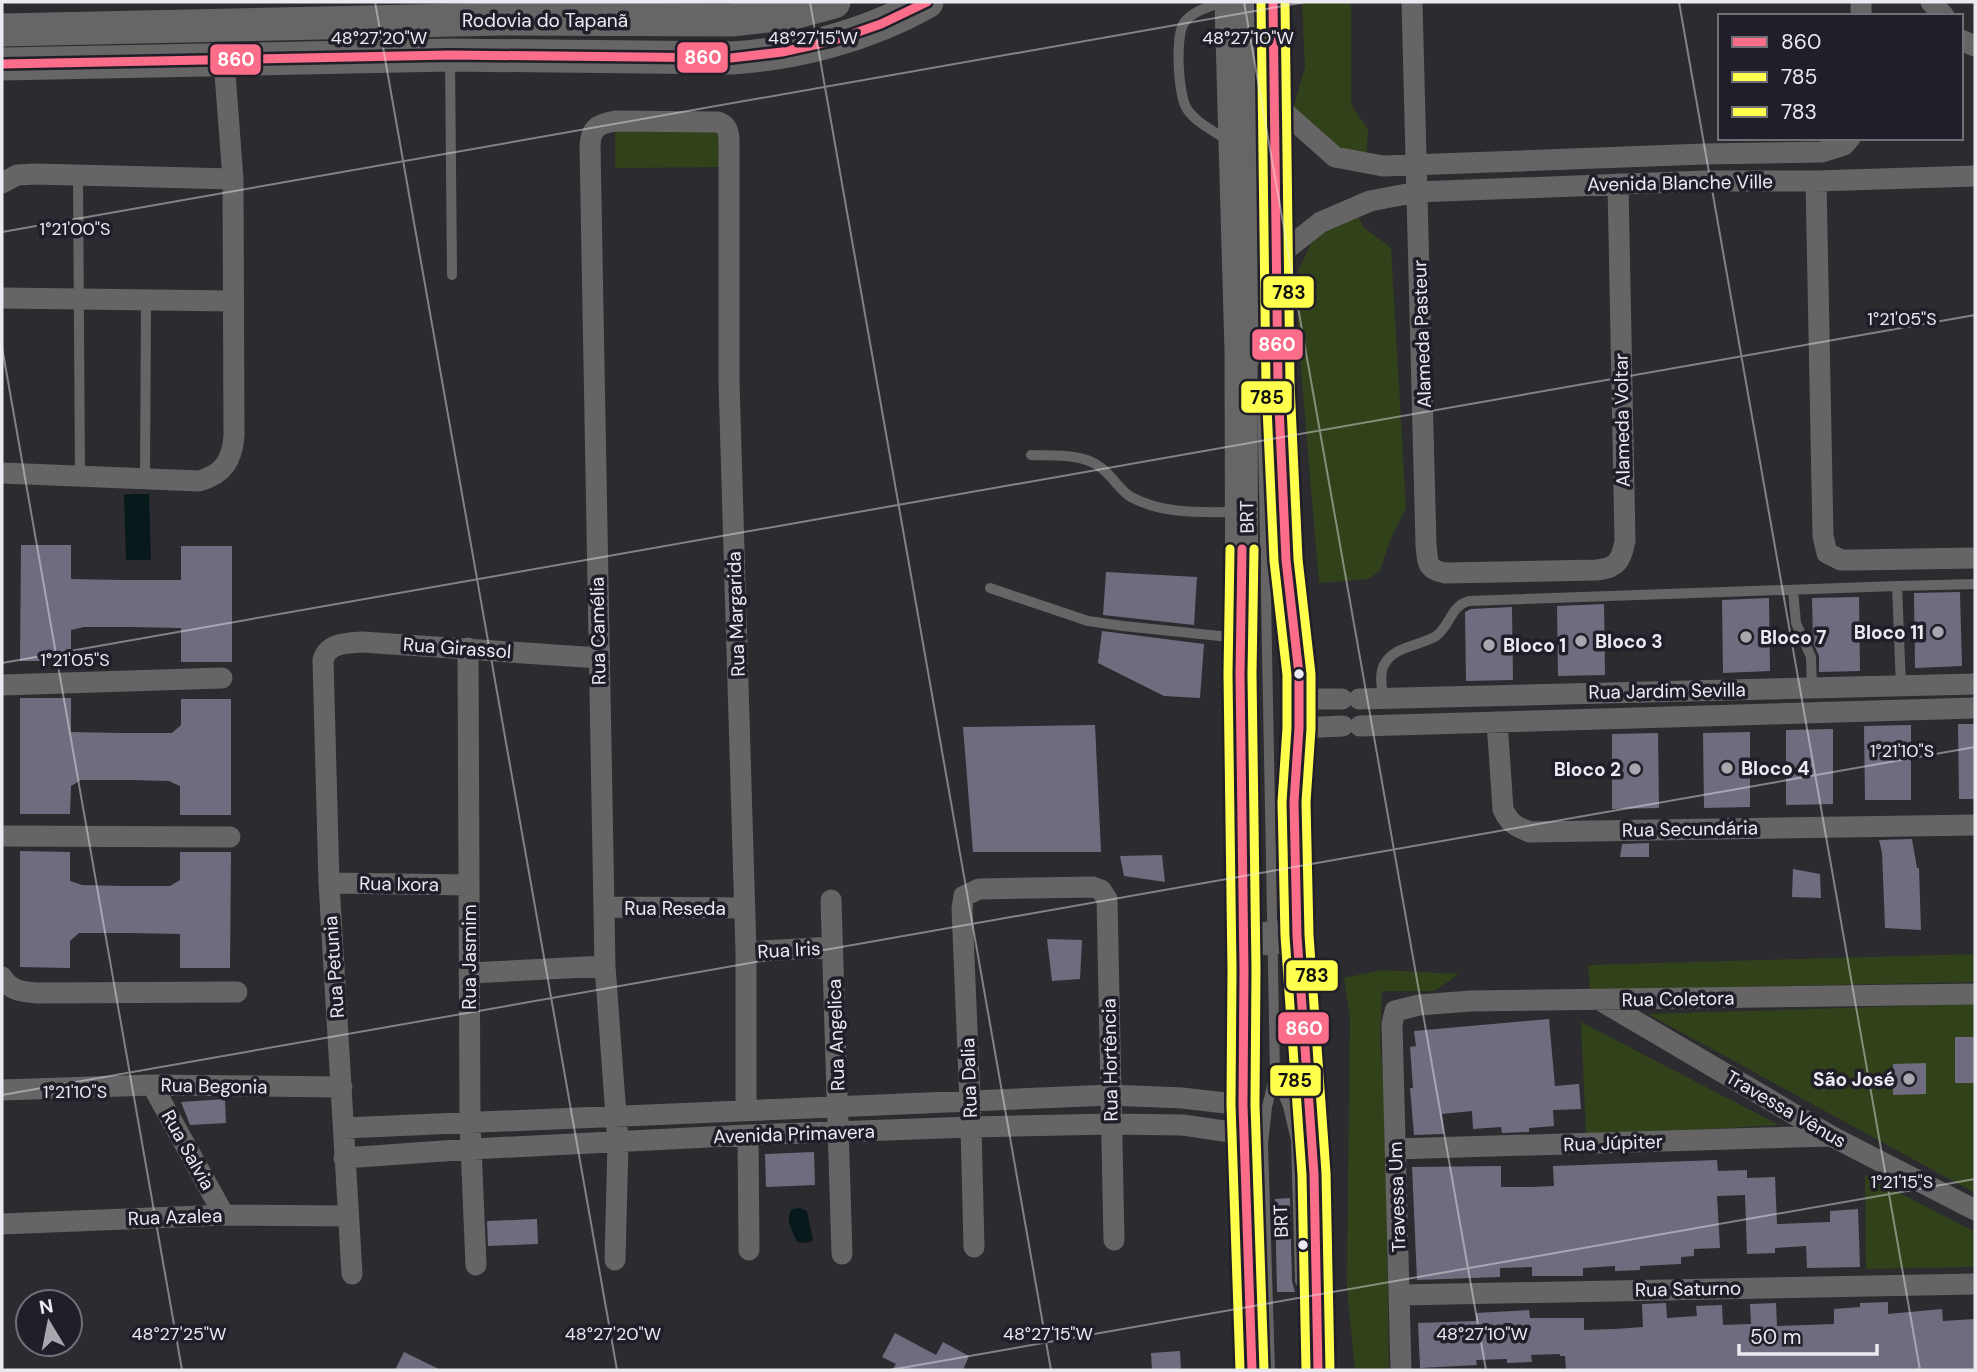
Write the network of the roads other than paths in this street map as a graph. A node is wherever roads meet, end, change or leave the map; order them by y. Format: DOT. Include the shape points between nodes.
graph roads {
  1 [pos="834,2"];
  2 [pos="927,2"];
  3 [pos="1221,2"];
  4 [pos="1231,2"];
  5 [pos="1252,2"];
  6 [pos="1273,2"];
  7 [pos="1412,2"];
  8 [pos="523,10"];
  9 [pos="2,30"];
  10 [pos="450,55"];
  11 [pos="224,60"];
  12 [pos="2,64"];
  13 [pos="1273,102"];
  14 [pos="718,122"];
  15 [pos="1848,140"];
  16 [pos="1235,145"];
  17 [pos="1704,154"];
  18 [pos="1416,165"];
  19 [pos="1383,166"];
  20 [pos="1973,174"];
  21 [pos="78,175"];
  22 [pos="233,179"];
  23 [pos="1704,181"];
  24 [pos="1816,181"];
  25 [pos="2,183"];
  26 [pos="1618,184"];
  27 [pos="1417,192"];
  28 [pos="1384,197"];
  29 [pos="1275,258"];
  30 [pos="452,275"];
  31 [pos="2,298"];
  32 [pos="79,299"];
  33 [pos="146,300"];
  34 [pos="232,301"];
  35 [pos="1031,455"];
  36 [pos="2,473"];
  37 [pos="80,476"];
  38 [pos="145,479"];
  39 [pos="1242,512"];
  40 [pos="1975,558"];
  41 [pos="1528,571"];
  42 [pos="1975,584"];
  43 [pos="1897,586"];
  44 [pos="990,587"];
  45 [pos="1793,590"];
  46 [pos="1242,638"];
  47 [pos="468,648"];
  48 [pos="598,658"];
  49 [pos="323,660"];
  50 [pos="222,678"];
  51 [pos="1975,684"];
  52 [pos="2,685"];
  53 [pos="1901,686"];
  54 [pos="1856,687"];
  55 [pos="1812,688"];
  56 [pos="1382,698"];
  57 [pos="1975,708"];
  58 [pos="1857,712"];
  59 [pos="1299,713"];
  60 [pos="1497,722"];
  61 [pos="1361,726"];
  62 [pos="1975,825"];
  63 [pos="2,836"];
  64 [pos="230,837"];
  65 [pos="329,883"];
  66 [pos="469,886"];
  67 [pos="831,900"];
  68 [pos="605,908"];
  69 [pos="744,908"];
  70 [pos="962,908"];
  71 [pos="1271,938"];
  72 [pos="833,947"];
  73 [pos="746,952"];
  74 [pos="606,966"];
  75 [pos="469,973"];
  76 [pos="2,977"];
  77 [pos="237,992"];
  78 [pos="1975,994"];
  79 [pos="1601,1001"];
  80 [pos="1392,1024"];
  81 [pos="1275,1074"];
  82 [pos="152,1085"];
  83 [pos="342,1087"];
  84 [pos="2,1090"];
  85 [pos="1110,1095"];
  86 [pos="970,1103"];
  87 [pos="838,1108"];
  88 [pos="747,1111"];
  89 [pos="617,1117"];
  90 [pos="1243,1120"];
  91 [pos="470,1123"];
  92 [pos="1111,1124"];
  93 [pos="971,1127"];
  94 [pos="344,1128"];
  95 [pos="839,1133"];
  96 [pos="748,1135"];
  97 [pos="1832,1136"];
  98 [pos="618,1143"];
  99 [pos="472,1149"];
  100 [pos="1395,1149"];
  101 [pos="344,1158"];
  102 [pos="1975,1210"];
  103 [pos="224,1215"];
  104 [pos="348,1216"];
  105 [pos="2,1224"];
  106 [pos="1114,1240"];
  107 [pos="974,1247"];
  108 [pos="749,1250"];
  109 [pos="842,1254"];
  110 [pos="615,1260"];
  111 [pos="476,1265"];
  112 [pos="352,1274"];
  113 [pos="1975,1284"];
  114 [pos="1400,1295"];
  115 [pos="1252,1370"];
  116 [pos="1270,1370"];
  117 [pos="1302,1370"];
  118 [pos="1318,1370"];
  119 [pos="1401,1370"];
  1 -- 8 [label="main road, Rodovia do Tapanã" via="754,19"];
  2 -- 10 [label="main road, Rodovia do Tapanã" via="845,36 760,56"];
  3 -- 16 [label="lane" via="1192,14 1183,24 1179,36 1181,89 1193,117"];
  4 -- 16 [label="main road"];
  5 -- 71 [label="lane, BRT"];
  6 -- 13 [label="main road"];
  7 -- 18 [label="street, Alameda Pasteur"];
  8 -- 9 [label="main road, Rodovia do Tapanã"];
  10 -- 11 [label="main road, Rodovia do Tapanã"];
  10 -- 30 [label="lane"];
  11 -- 12 [label="main road, Rodovia do Tapanã"];
  11 -- 22 [label="street"];
  13 -- 19 [label="street, Avenida Blanche Ville" via="1335,157"];
  13 -- 29 [label="main road"];
  14 -- 48 [label="street, Rua Camélia" via="615,121 602,123 591,133"];
  14 -- 69 [label="street, Rua Margarida" via="727,129 730,153 729,382"];
  15 -- 17 [label="street, Avenida Blanche Ville" via="1822,152"];
  16 -- 39 [label="main road"];
  17 -- 18 [label="street, Avenida Blanche Ville"];
  17 -- 23 [label="street"];
  18 -- 19 [label="street, Avenida Blanche Ville"];
  18 -- 27 [label="street, Alameda Pasteur"];
  19 -- 28 [label="street"];
  20 -- 24 [label="street, Avenida Blanche Ville"];
  21 -- 22 [label="street"];
  21 -- 25 [label="street" via="17,175"];
  21 -- 32 [label="lane"];
  22 -- 34 [label="street"];
  23 -- 24 [label="street, Avenida Blanche Ville"];
  23 -- 26 [label="street, Avenida Blanche Ville"];
  24 -- 40 [label="street" via="1824,546 1840,560"];
  26 -- 27 [label="street, Avenida Blanche Ville"];
  26 -- 41 [label="street, Alameda Voltar" via="1623,553 1609,569"];
  27 -- 28 [label="street, Avenida Blanche Ville"];
  27 -- 41 [label="street, Alameda Pasteur" via="1429,565 1445,573"];
  28 -- 29 [label="street, Avenida Blanche Ville" via="1321,222"];
  29 -- 59 [label="main road" via="1286,560"];
  31 -- 32 [label="street"];
  32 -- 33 [label="street"];
  32 -- 37 [label="lane"];
  33 -- 34 [label="street"];
  33 -- 38 [label="lane"];
  34 -- 38 [label="street" via="234,436 230,459 220,472 199,481"];
  35 -- 39 [label="lane" via="1099,465 1129,496 1152,506 1194,513"];
  36 -- 37 [label="street"];
  37 -- 38 [label="street"];
  39 -- 46 [label="main road"];
  42 -- 43 [label="lane"];
  43 -- 45 [label="lane"];
  43 -- 53 [label="lane"];
  44 -- 46 [label="lane" via="1088,621"];
  45 -- 55 [label="lane" via="1796,623 1811,657"];
  45 -- 56 [label="lane" via="1469,601 1454,610 1434,637 1388,659 1382,670"];
  46 -- 71 [label="main road"];
  47 -- 48 [label="street, Rua Girassol"];
  47 -- 49 [label="street, Rua Girassol" via="346,643 328,649"];
  47 -- 66 [label="street, Rua Jasmim"];
  48 -- 68 [label="street, Rua Camélia"];
  49 -- 65 [label="street, Rua Petunia"];
  50 -- 52 [label="street"];
  51 -- 53 [label="street, Rua Jardim Sevilla"];
  53 -- 54 [label="street, Rua Jardim Sevilla"];
  54 -- 55 [label="street, Rua Jardim Sevilla"];
  54 -- 58 [label="street"];
  55 -- 56 [label="street, Rua Jardim Sevilla"];
  56 -- 59 [label="street, Rua Jardim Sevilla" via="1351,699"];
  56 -- 61 [label="street" via="1385,718"];
  57 -- 58 [label="street, Rua Jardim Sevilla"];
  58 -- 60 [label="street, Rua Jardim Sevilla"];
  59 -- 61 [label="street, Rua Jardim Sevilla"];
  59 -- 71 [label="main road" via="1294,802"];
  60 -- 61 [label="street, Rua Jardim Sevilla"];
  60 -- 62 [label="street, Rua Secundária" via="1503,809 1508,821 1530,832"];
  63 -- 64 [label="street"];
  65 -- 66 [label="street, Rua Ixora"];
  65 -- 83 [label="street, Rua Petunia"];
  66 -- 75 [label="street, Rua Jasmim"];
  67 -- 72 [label="street, Rua Angelica"];
  68 -- 69 [label="street, Rua Reseda"];
  68 -- 74 [label="street, Rua Camélia"];
  69 -- 73 [label="street, Rua Margarida"];
  70 -- 85 [label="street, Rua Hortência" via="964,896 979,889 1101,890 1107,899"];
  70 -- 86 [label="street, Rua Dalia"];
  71 -- 81 [label="lane, BRT"];
  71 -- 90 [label="main road"];
  71 -- 118 [label="main road" via="1314,1174"];
  72 -- 73 [label="street, Rua Iris"];
  72 -- 87 [label="street, Rua Angelica"];
  73 -- 88 [label="street, Rua Margarida"];
  74 -- 75 [label="street"];
  74 -- 89 [label="street, Rua Camélia"];
  75 -- 91 [label="street, Rua Jasmim"];
  76 -- 77 [label="street" via="11,988 38,993"];
  78 -- 79 [label="street, Rua Coletora"];
  79 -- 80 [label="street, Rua Coletora" via="1419,1005 1395,1011"];
  79 -- 97 [label="street, Travessa Vênus"];
  80 -- 100 [label="street, Travessa Um"];
  81 -- 116 [label="lane, BRT" via="1263,1144"];
  81 -- 117 [label="lane, BRT" via="1296,1140"];
  82 -- 83 [label="street, Rua Begonia"];
  82 -- 84 [label="street, Rua Begonia"];
  82 -- 103 [label="street, Rua Salvia"];
  83 -- 94 [label="street, Rua Petunia"];
  85 -- 86 [label="street, Avenida Primavera"];
  85 -- 90 [label="street, Avenida Primavera" via="1182,1098"];
  85 -- 92 [label="street, Rua Hortência"];
  86 -- 87 [label="street, Avenida Primavera"];
  86 -- 93 [label="street, Rua Dalia"];
  87 -- 88 [label="street, Avenida Primavera"];
  87 -- 95 [label="street, Rua Angelica"];
  88 -- 89 [label="street, Avenida Primavera"];
  89 -- 91 [label="street, Avenida Primavera"];
  89 -- 98 [label="street, Rua Camélia"];
  90 -- 92 [label="street, Avenida Primavera"];
  90 -- 115 [label="main road"];
  91 -- 94 [label="street, Avenida Primavera"];
  91 -- 99 [label="street, Rua Jasmim"];
  92 -- 93 [label="street, Avenida Primavera"];
  92 -- 106 [label="street, Rua Hortência"];
  93 -- 95 [label="street, Avenida Primavera"];
  93 -- 107 [label="street, Rua Dalia"];
  94 -- 101 [label="street, Rua Petunia"];
  95 -- 96 [label="street, Avenida Primavera"];
  95 -- 109 [label="street, Rua Angelica"];
  96 -- 98 [label="street, Avenida Primavera"];
  96 -- 108 [label="street"];
  97 -- 100 [label="street, Rua Júpiter"];
  97 -- 102 [label="street, Travessa Vênus"];
  98 -- 99 [label="street, Avenida Primavera"];
  98 -- 110 [label="street, Rua Camélia"];
  99 -- 101 [label="street, Avenida Primavera"];
  99 -- 111 [label="street, Rua Jasmim"];
  100 -- 114 [label="street, Travessa Um"];
  101 -- 104 [label="street, Rua Petunia"];
  103 -- 104 [label="street, Rua Azalea"];
  103 -- 105 [label="street, Rua Azalea"];
  104 -- 112 [label="street, Rua Petunia"];
  113 -- 114 [label="street, Rua Saturno"];
  114 -- 119 [label="street, Travessa Um"];
}
